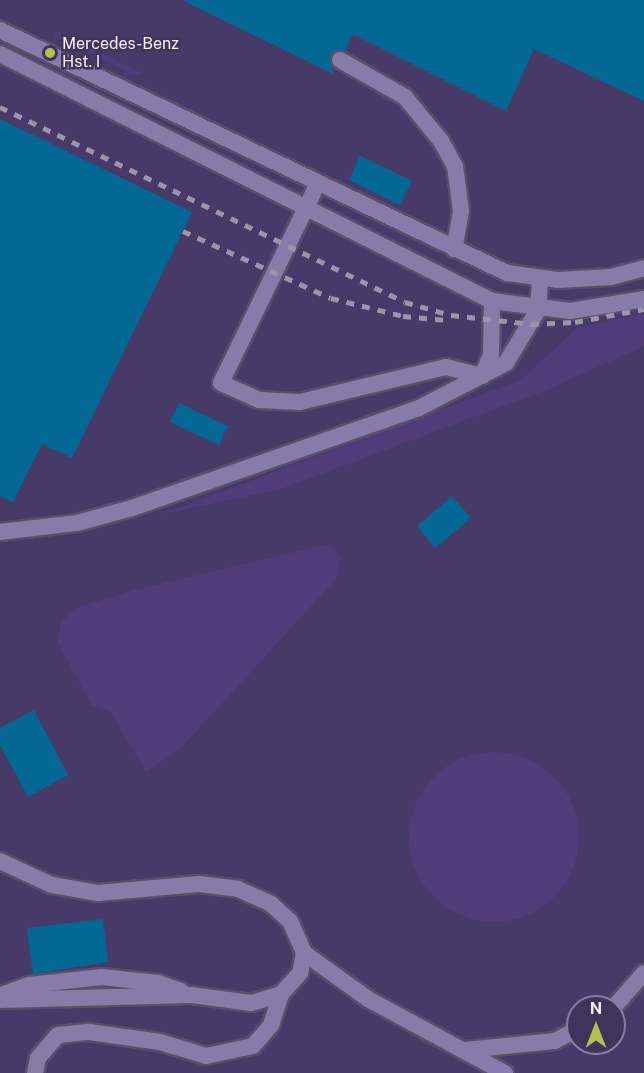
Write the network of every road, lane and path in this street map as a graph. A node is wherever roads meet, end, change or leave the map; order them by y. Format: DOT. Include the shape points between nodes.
graph roads {
  1 [pos="0,30"];
  2 [pos="0,54"];
  3 [pos="340,60"];
  4 [pos="318,183"];
  5 [pos="305,207"];
  6 [pos="454,249"];
  7 [pos="644,267"];
  8 [pos="540,278"];
  9 [pos="644,299"];
  10 [pos="492,301"];
  11 [pos="538,310"];
  12 [pos="482,376"];
  13 [pos="0,532"];
  14 [pos="0,861"];
  15 [pos="304,953"];
  16 [pos="644,973"];
  17 [pos="281,994"];
  18 [pos="0,995"];
  19 [pos="190,995"];
  20 [pos="625,995"];
  21 [pos="0,1000"];
  22 [pos="566,1035"];
  23 [pos="464,1050"];
  24 [pos="36,1073"];
  25 [pos="505,1073"];
  1 -- 4 [label="street"];
  2 -- 5 [label="street"];
  3 -- 6 [label="street" via="388,86 426,117 454,166 460,211"];
  4 -- 5 [label="street"];
  4 -- 6 [label="street"];
  5 -- 10 [label="street"];
  5 -- 12 [label="street" via="221,383 259,400 300,402 446,367"];
  6 -- 8 [label="street" via="507,273"];
  7 -- 8 [label="street" via="611,277"];
  8 -- 11 [label="street"];
  9 -- 11 [label="street" via="570,311"];
  10 -- 11 [label="street"];
  10 -- 12 [label="street" via="491,355"];
  11 -- 12 [label="street" via="506,363"];
  12 -- 13 [label="street" via="417,409 132,508 77,523"];
  14 -- 15 [label="street" via="52,885 98,893 199,884 238,889 271,904 290,921"];
  15 -- 17 [label="street" via="300,973"];
  15 -- 23 [label="street" via="368,999"];
  16 -- 20 [label="street"];
  17 -- 19 [label="street" via="251,1003"];
  17 -- 24 [label="street" via="271,1025 253,1047 206,1056 119,1036 58,1035 38,1058"];
  18 -- 19 [label="street" via="29,985 102,977 158,982"];
  19 -- 21 [label="street"];
  22 -- 23 [label="street" via="555,1041"];
  23 -- 25 [label="street"];
}
